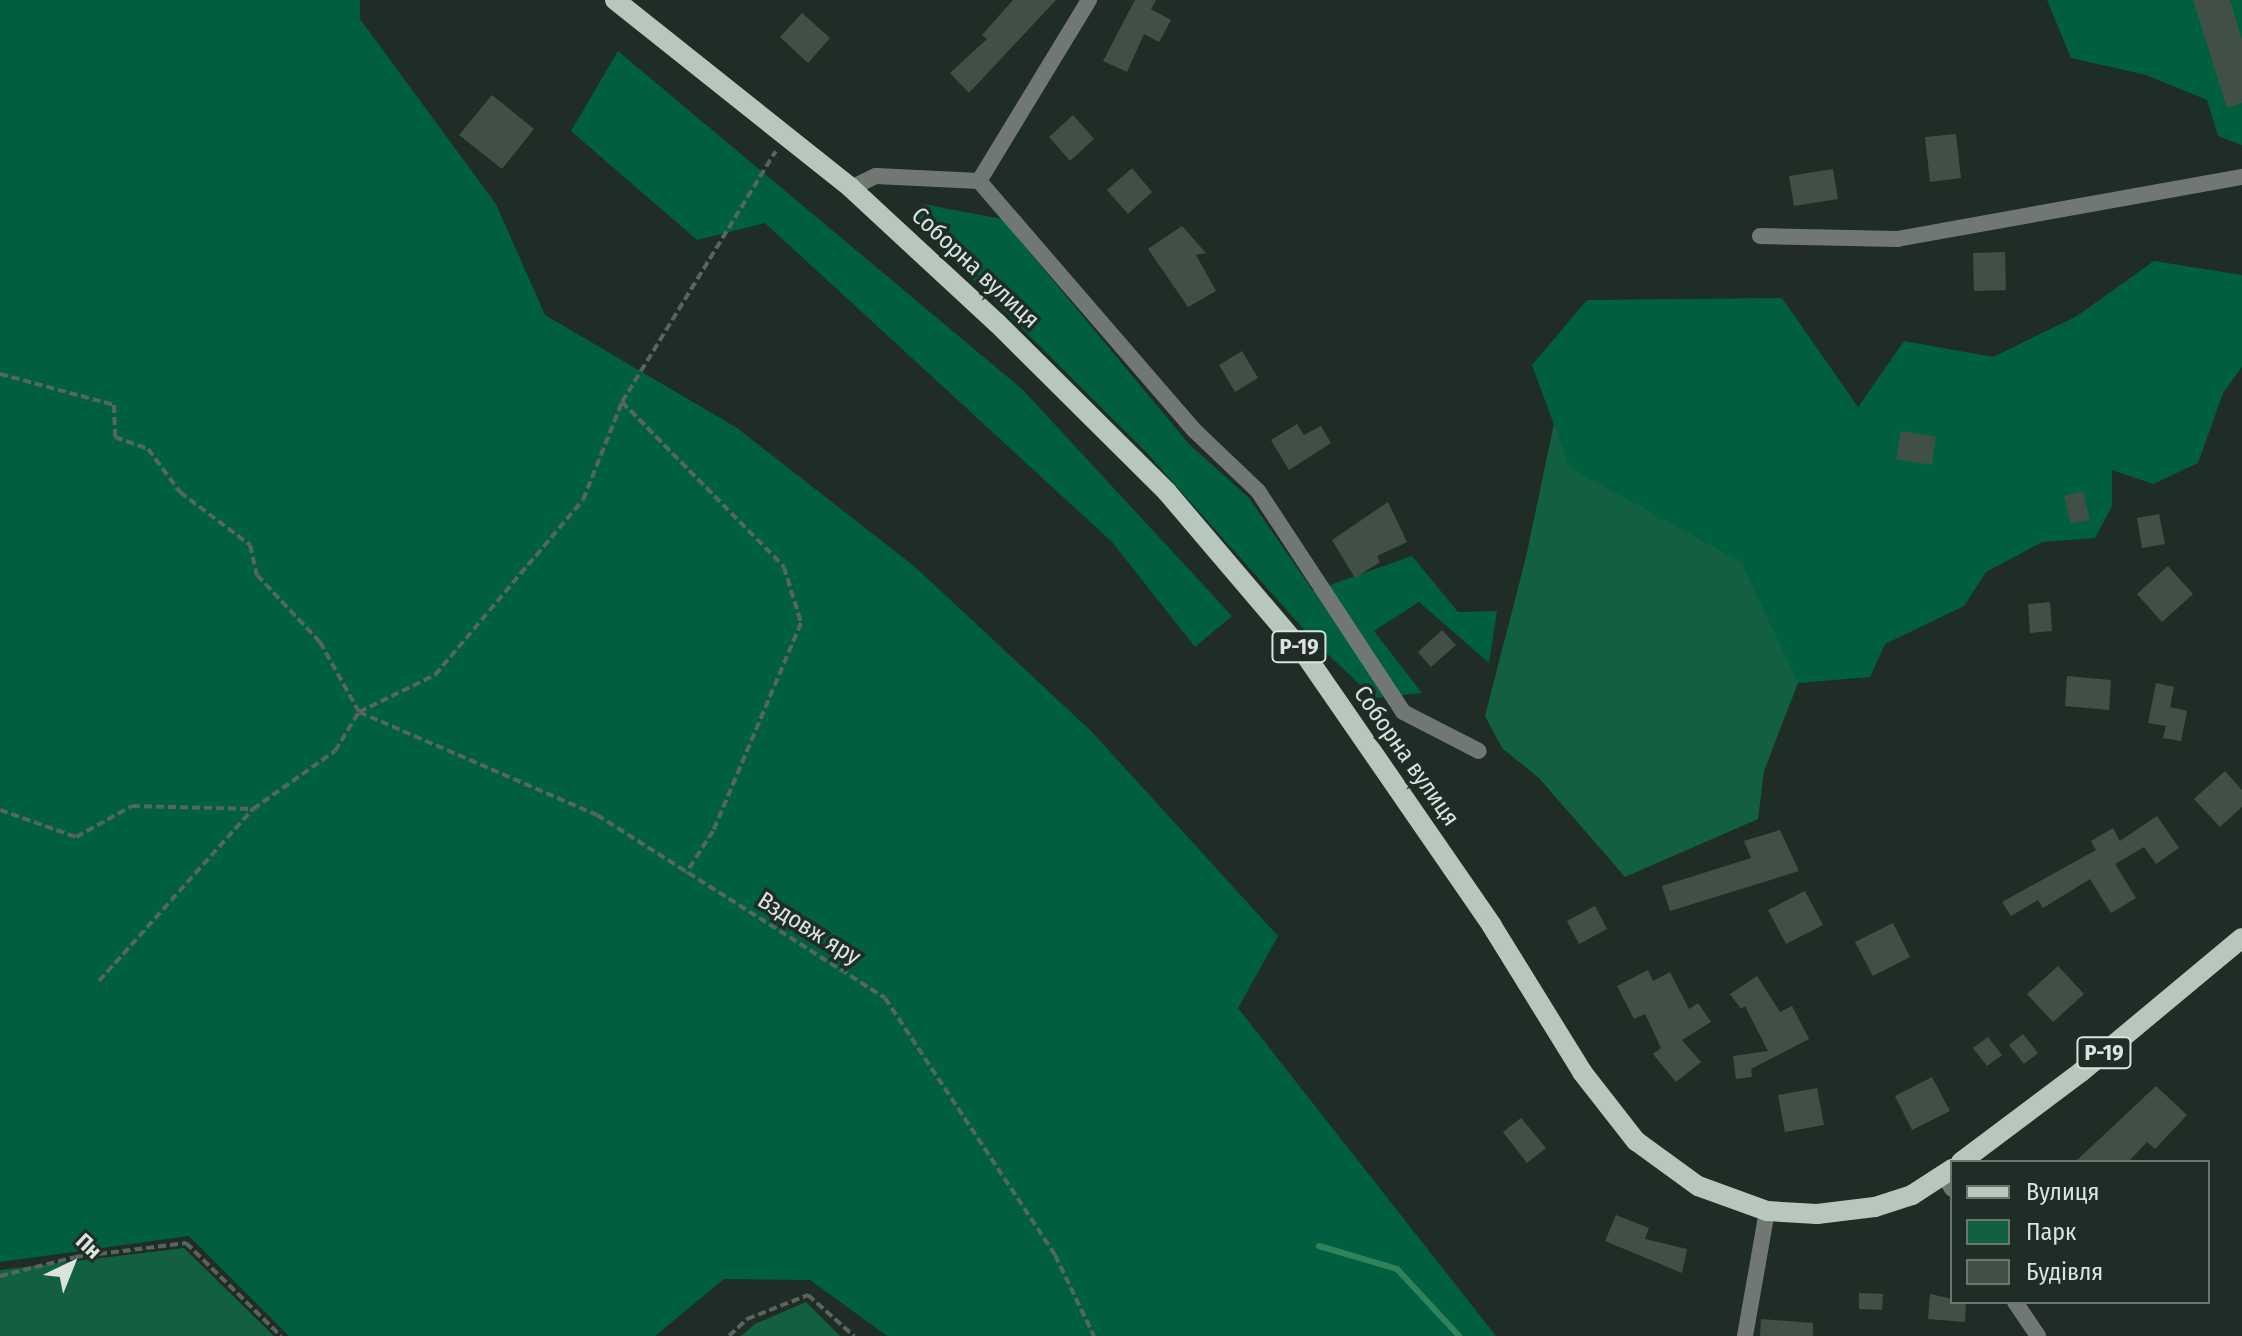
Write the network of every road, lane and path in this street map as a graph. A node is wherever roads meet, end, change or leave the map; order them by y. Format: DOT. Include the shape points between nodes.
graph roads {
  1 [pos="615,0"];
  2 [pos="1089,0"];
  3 [pos="785,136"];
  4 [pos="2242,177"];
  5 [pos="979,181"];
  6 [pos="851,188"];
  7 [pos="1760,236"];
  8 [pos="0,374"];
  9 [pos="622,402"];
  10 [pos="359,712"];
  11 [pos="1479,751"];
  12 [pos="253,809"];
  13 [pos="0,810"];
  14 [pos="686,873"];
  15 [pos="2242,938"];
  16 [pos="99,981"];
  17 [pos="1964,1160"];
  18 [pos="1949,1178"];
  19 [pos="1767,1211"];
  20 [pos="0,1276"];
  21 [pos="2016,1304"];
  22 [pos="281,1336"];
  23 [pos="729,1336"];
  24 [pos="854,1336"];
  25 [pos="1094,1336"];
  26 [pos="1745,1336"];
  27 [pos="2038,1336"];
  1 -- 3 [label="main road, Соборна вулиця / Р-19"];
  2 -- 5 [label="street"];
  3 -- 6 [label="main road, Соборна вулиця / Р-19"];
  3 -- 9 [label="path"];
  4 -- 7 [label="street" via="1897,239"];
  5 -- 6 [label="street, Соборна вулиця" via="876,176"];
  5 -- 11 [label="street, Соборна вулиця" via="1194,430 1258,491 1403,712"];
  6 -- 19 [label="main road, Соборна вулиця / Р-19" via="1167,492 1304,653 1492,926 1582,1072 1636,1141 1698,1186"];
  8 -- 10 [label="path" via="114,405 115,437 148,449 180,492 250,545 257,575 320,642"];
  9 -- 10 [label="path" via="583,500 445,664 435,675"];
  9 -- 14 [label="path" via="784,567 801,623 713,831"];
  10 -- 12 [label="path" via="335,751"];
  10 -- 14 [label="path, Вздовж яру" via="597,815"];
  12 -- 13 [label="path" via="132,806 76,837"];
  12 -- 16 [label="path"];
  14 -- 25 [label="path, Вздовж яру" via="885,998 1055,1255"];
  15 -- 17 [label="main road, Р-19" via="2081,1072"];
  18 -- 19 [label="main road, Соборна вулиця / Р-19" via="1875,1207 1817,1214"];
  19 -- 26 [label="street"];
  20 -- 22 [label="path" via="75,1257 186,1243"];
  21 -- 27 [label="street"];
  23 -- 24 [label="path" via="747,1319 808,1295"];
}
